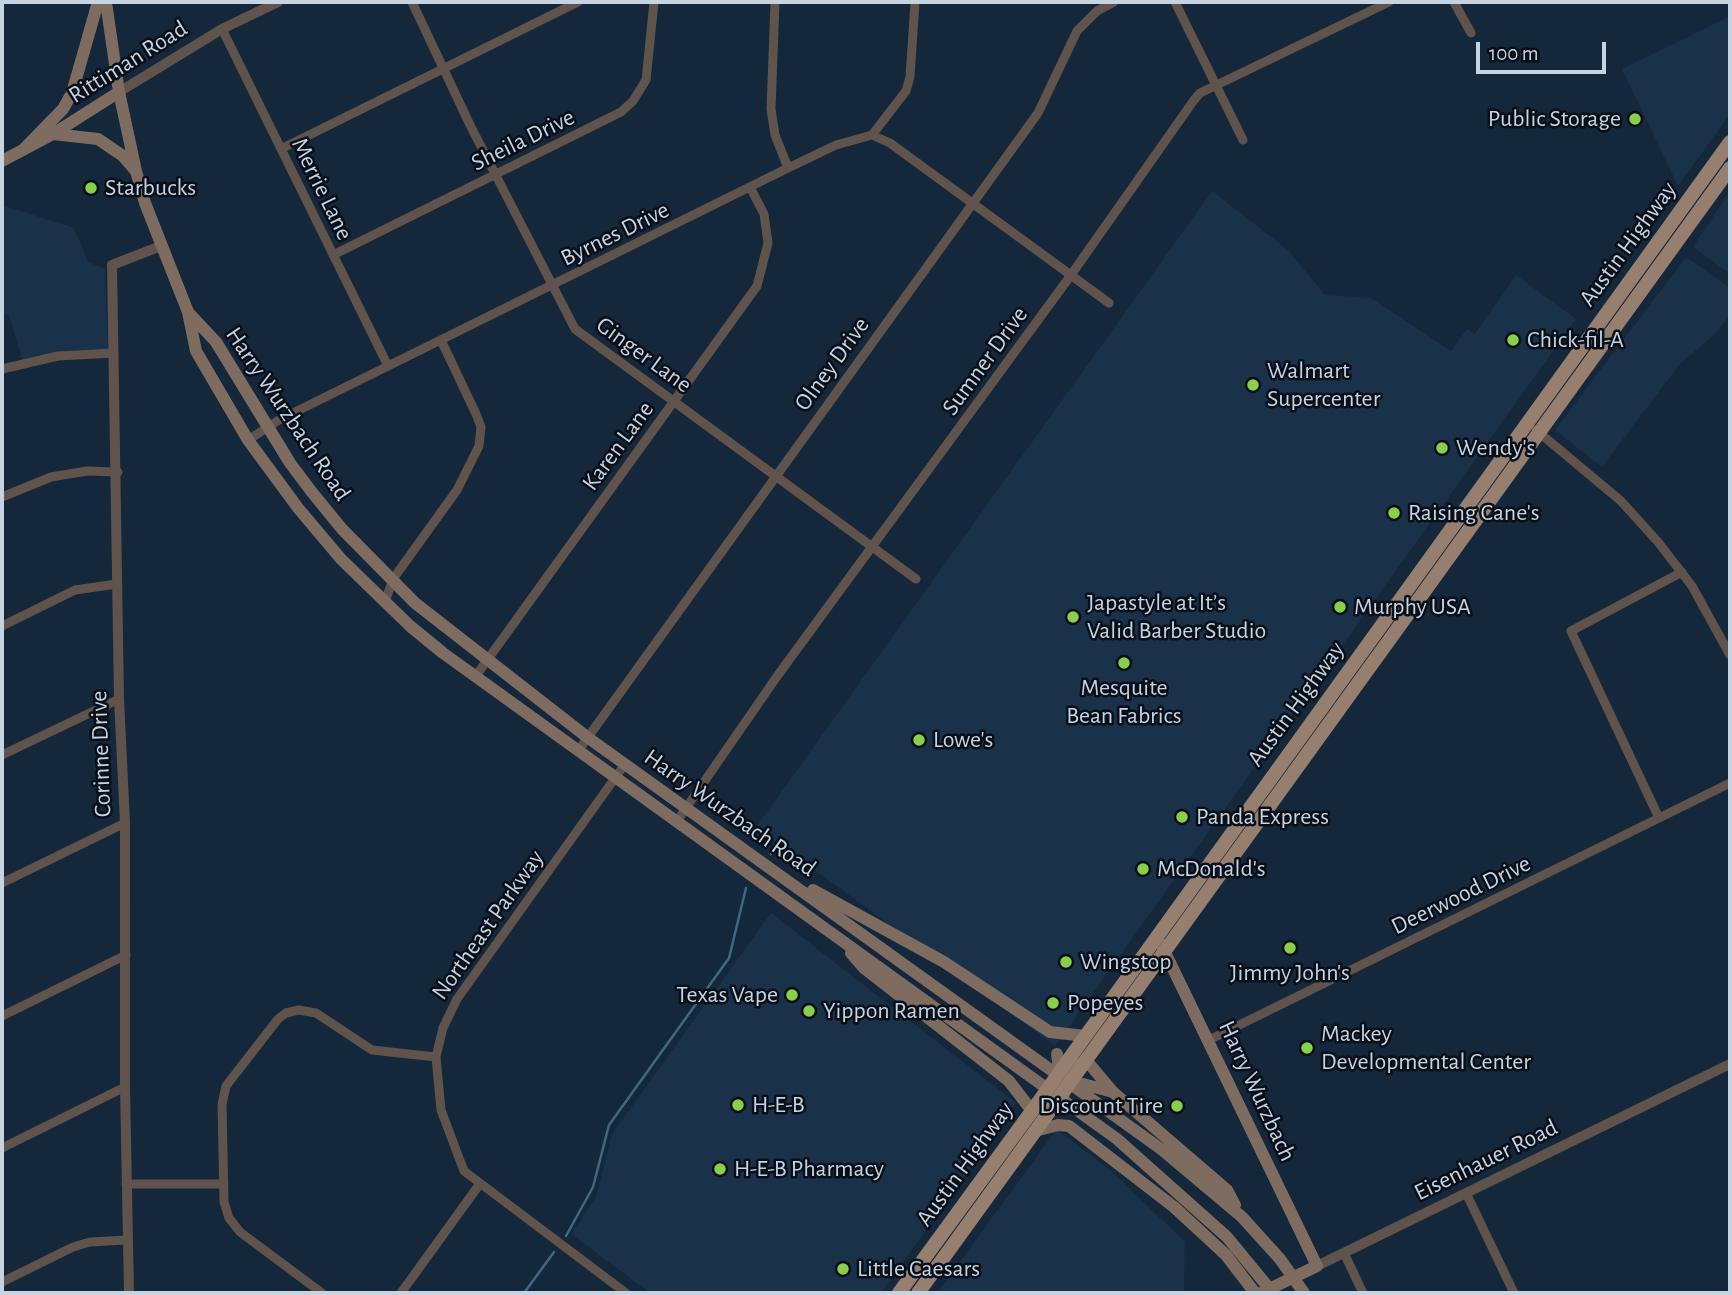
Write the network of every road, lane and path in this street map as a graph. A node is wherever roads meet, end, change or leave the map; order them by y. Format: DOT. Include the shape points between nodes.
graph roads {
  1 [pos="98,2"];
  2 [pos="106,2"];
  3 [pos="278,2"];
  4 [pos="412,2"];
  5 [pos="578,2"];
  6 [pos="654,2"];
  7 [pos="775,2"];
  8 [pos="915,2"];
  9 [pos="1114,2"];
  10 [pos="1175,2"];
  11 [pos="1389,2"];
  12 [pos="1454,2"];
  13 [pos="222,29"];
  14 [pos="1471,33"];
  15 [pos="444,67"];
  16 [pos="1216,85"];
  17 [pos="119,92"];
  18 [pos="53,134"];
  19 [pos="872,135"];
  20 [pos="1243,140"];
  21 [pos="1730,142"];
  22 [pos="281,149"];
  23 [pos="23,150"];
  24 [pos="2,161"];
  25 [pos="788,168"];
  26 [pos="1730,169"];
  27 [pos="136,172"];
  28 [pos="496,174"];
  29 [pos="751,189"];
  30 [pos="971,203"];
  31 [pos="161,246"];
  32 [pos="333,255"];
  33 [pos="1071,275"];
  34 [pos="551,287"];
  35 [pos="1109,303"];
  36 [pos="188,312"];
  37 [pos="441,340"];
  38 [pos="114,353"];
  39 [pos="388,366"];
  40 [pos="2,369"];
  41 [pos="674,402"];
  42 [pos="1526,422"];
  43 [pos="268,427"];
  44 [pos="1540,433"];
  45 [pos="248,440"];
  46 [pos="118,472"];
  47 [pos="775,476"];
  48 [pos="2,497"];
  49 [pos="874,545"];
  50 [pos="1682,572"];
  51 [pos="393,579"];
  52 [pos="916,579"];
  53 [pos="117,584"];
  54 [pos="385,602"];
  55 [pos="2,626"];
  56 [pos="1730,655"];
  57 [pos="486,660"];
  58 [pos="475,677"];
  59 [pos="120,699"];
  60 [pos="587,737"];
  61 [pos="578,751"];
  62 [pos="2,755"];
  63 [pos="625,764"];
  64 [pos="615,778"];
  65 [pos="1730,783"];
  66 [pos="686,806"];
  67 [pos="1659,818"];
  68 [pos="677,821"];
  69 [pos="125,823"];
  70 [pos="2,883"];
  71 [pos="792,883"];
  72 [pos="794,906"];
  73 [pos="837,937"];
  74 [pos="1156,937"];
  75 [pos="873,941"];
  76 [pos="1166,951"];
  77 [pos="126,955"];
  78 [pos="2,1016"];
  79 [pos="1050,1032"];
  80 [pos="1086,1036"];
  81 [pos="1209,1040"];
  82 [pos="436,1057"];
  83 [pos="1730,1064"];
  84 [pos="1064,1080"];
  85 [pos="1009,1081"];
  86 [pos="125,1087"];
  87 [pos="1113,1092"];
  88 [pos="1031,1111"];
  89 [pos="1069,1126"];
  90 [pos="1035,1131"];
  91 [pos="2,1148"];
  92 [pos="126,1184"];
  93 [pos="224,1184"];
  94 [pos="479,1185"];
  95 [pos="1466,1193"];
  96 [pos="983,1195"];
  97 [pos="1242,1217"];
  98 [pos="126,1240"];
  99 [pos="1344,1253"];
  100 [pos="1317,1266"];
  101 [pos="1294,1277"];
  102 [pos="2,1282"];
  103 [pos="1268,1292"];
  104 [pos="129,1293"];
  105 [pos="322,1293"];
  106 [pos="401,1293"];
  107 [pos="626,1293"];
  108 [pos="899,1293"];
  109 [pos="918,1293"];
  110 [pos="1255,1293"];
  111 [pos="1304,1293"];
  112 [pos="1363,1293"];
  113 [pos="1514,1293"];
  1 -- 23 [label="main road" via="72,93 63,109"];
  2 -- 17 [label="main road, Harry Wurzbach Road"];
  3 -- 13 [label="street, Rittiman Road"];
  4 -- 15 [label="street, Ginger Lane"];
  5 -- 15 [label="street"];
  6 -- 28 [label="street, Sheila Drive" via="650,65 633,101 608,120"];
  7 -- 25 [label="street" via="771,109"];
  8 -- 19 [label="street" via="906,91"];
  9 -- 30 [label="street, Olney Drive" via="1077,31 1038,113"];
  10 -- 16 [label="street"];
  11 -- 16 [label="street, Sumner Drive"];
  12 -- 14 [label="street"];
  13 -- 17 [label="street, Rittiman Road"];
  13 -- 22 [label="street, Merrie Lane"];
  15 -- 22 [label="street"];
  15 -- 28 [label="street, Ginger Lane"];
  16 -- 20 [label="street"];
  16 -- 33 [label="street, Sumner Drive" via="1200,93 1186,110"];
  17 -- 18 [label="main road, Rittiman Road"];
  17 -- 27 [label="main road, Harry Wurzbach Road"];
  18 -- 23 [label="main road, Rittiman Road"];
  18 -- 27 [label="main road" via="98,139 123,156"];
  19 -- 25 [label="street, Byrnes Drive" via="836,145"];
  19 -- 30 [label="street" via="890,143"];
  21 -- 42 [label="main road, Austin Highway"];
  22 -- 32 [label="street, Merrie Lane"];
  23 -- 24 [label="main road, Rittiman Road"];
  25 -- 29 [label="street, Byrnes Drive"];
  26 -- 44 [label="main road, Austin Highway"];
  27 -- 31 [label="main road, Harry Wurzbach Road"];
  28 -- 32 [label="street, Sheila Drive"];
  28 -- 34 [label="street, Ginger Lane"];
  29 -- 34 [label="street, Byrnes Drive"];
  29 -- 41 [label="street, Karen Lane" via="764,214 768,243 763,269 752,293"];
  30 -- 33 [label="street"];
  30 -- 47 [label="street, Olney Drive"];
  31 -- 36 [label="main road, Harry Wurzbach Road"];
  31 -- 38 [label="street, Corinne Drive" via="112,265"];
  32 -- 39 [label="street, Merrie Lane"];
  33 -- 35 [label="street"];
  33 -- 49 [label="street, Sumner Drive"];
  34 -- 37 [label="street, Byrnes Drive"];
  34 -- 41 [label="street, Ginger Lane" via="575,329"];
  36 -- 43 [label="main road, Harry Wurzbach Road" via="216,342"];
  36 -- 45 [label="main road, Harry Wurzbach Road" via="196,351"];
  37 -- 39 [label="street, Byrnes Drive"];
  37 -- 51 [label="street" via="481,427 480,446 457,490"];
  38 -- 40 [label="street" via="58,356"];
  38 -- 46 [label="street, Corinne Drive"];
  39 -- 43 [label="street, Byrnes Drive"];
  41 -- 47 [label="street, Ginger Lane"];
  41 -- 57 [label="street, Karen Lane"];
  42 -- 44 [label="street"];
  42 -- 74 [label="main road, Austin Highway"];
  43 -- 45 [label="street, Byrnes Drive"];
  43 -- 51 [label="main road, Harry Wurzbach Road" via="342,529"];
  44 -- 50 [label="street" via="1621,501"];
  44 -- 76 [label="main road, Austin Highway"];
  45 -- 54 [label="main road, Harry Wurzbach Road" via="314,528"];
  46 -- 48 [label="street" via="61,475"];
  46 -- 53 [label="street, Corinne Drive"];
  47 -- 49 [label="street, Ginger Lane"];
  47 -- 60 [label="street, Olney Drive"];
  49 -- 52 [label="street, Ginger Lane"];
  49 -- 66 [label="street, Sumner Drive"];
  50 -- 56 [label="street"];
  50 -- 67 [label="street" via="1572,631"];
  51 -- 54 [label="street"];
  51 -- 57 [label="main road, Harry Wurzbach Road" via="415,603"];
  53 -- 55 [label="street" via="75,590"];
  53 -- 59 [label="street, Corinne Drive"];
  54 -- 58 [label="main road, Harry Wurzbach Road"];
  57 -- 58 [label="street, Karen Lane"];
  57 -- 60 [label="main road, Harry Wurzbach Road"];
  58 -- 61 [label="main road, Harry Wurzbach Road"];
  59 -- 62 [label="street"];
  59 -- 69 [label="street, Corinne Drive"];
  60 -- 61 [label="street, Olney Drive"];
  60 -- 63 [label="main road, Harry Wurzbach Road"];
  61 -- 64 [label="main road, Harry Wurzbach Road"];
  63 -- 64 [label="street, Northeast Parkway"];
  63 -- 66 [label="main road, Harry Wurzbach Road"];
  64 -- 68 [label="main road, Harry Wurzbach Road"];
  64 -- 82 [label="street, Northeast Parkway" via="457,999"];
  65 -- 67 [label="street, Deerwood Drive"];
  66 -- 68 [label="street, Sumner Drive"];
  66 -- 71 [label="main road, Harry Wurzbach Road"];
  67 -- 81 [label="street, Deerwood Drive"];
  68 -- 72 [label="main road, Harry Wurzbach Road"];
  69 -- 70 [label="street"];
  69 -- 77 [label="street, Corinne Drive"];
  71 -- 75 [label="main road, Harry Wurzbach Road"];
  71 -- 79 [label="main road" via="817,891 944,961"];
  72 -- 73 [label="main road, Harry Wurzbach Road"];
  72 -- 75 [label="main road" via="805,902 845,930"];
  73 -- 85 [label="main road" via="864,968"];
  73 -- 103 [label="main road, Harry Wurzbach Road" via="1117,1139 1219,1229"];
  74 -- 76 [label="main road, Harry Wurzbach"];
  74 -- 80 [label="main road, Austin Highway"];
  75 -- 97 [label="main road, Harry Wurzbach Road" via="1161,1149"];
  76 -- 81 [label="main road, Harry Wurzbach"];
  76 -- 84 [label="main road, Austin Highway" via="1111,1027"];
  77 -- 78 [label="street"];
  77 -- 86 [label="street, Corinne Drive"];
  79 -- 80 [label="main road"];
  79 -- 84 [label="main road, bridge"];
  80 -- 84 [label="main road, Austin Highway"];
  81 -- 100 [label="main road, Harry Wurzbach"];
  82 -- 93 [label="street" via="372,1050 316,1013 286,1013 267,1031 223,1096"];
  82 -- 94 [label="street, Northeast Parkway" via="440,1110 450,1141 464,1171"];
  83 -- 95 [label="street, Eisenhauer Road"];
  84 -- 85 [label="main road" via="1036,1085"];
  84 -- 87 [label="main road"];
  84 -- 87 [label="main road"];
  84 -- 88 [label="main road, Austin Highway, bridge"];
  84 -- 89 [label="main road, bridge"];
  84 -- 90 [label="main road, Austin Highway"];
  85 -- 88 [label="main road"];
  86 -- 91 [label="street"];
  86 -- 92 [label="street, Corinne Drive"];
  87 -- 97 [label="main road" via="1227,1190"];
  88 -- 96 [label="main road, Austin Highway" via="976,1195"];
  89 -- 90 [label="main road"];
  89 -- 110 [label="main road" via="1191,1223 1226,1255"];
  90 -- 96 [label="main road, Austin Highway"];
  92 -- 93 [label="street"];
  92 -- 98 [label="street, Corinne Drive"];
  93 -- 105 [label="street" via="229,1219 236,1229"];
  94 -- 106 [label="street"];
  94 -- 107 [label="street, Northeast Parkway"];
  95 -- 99 [label="street, Eisenhauer Road"];
  95 -- 113 [label="street"];
  96 -- 108 [label="main road, Austin Highway"];
  96 -- 109 [label="main road, Austin Highway"];
  97 -- 101 [label="main road, Harry Wurzbach Road"];
  98 -- 102 [label="street" via="73,1247"];
  98 -- 104 [label="street, Corinne Drive"];
  99 -- 100 [label="street, Eisenhauer Road"];
  99 -- 112 [label="street"];
  100 -- 101 [label="main road, Eisenhauer Road"];
  101 -- 103 [label="main road, Eisenhauer Road"];
  101 -- 111 [label="main road, Harry Wurzbach Road"];
}
